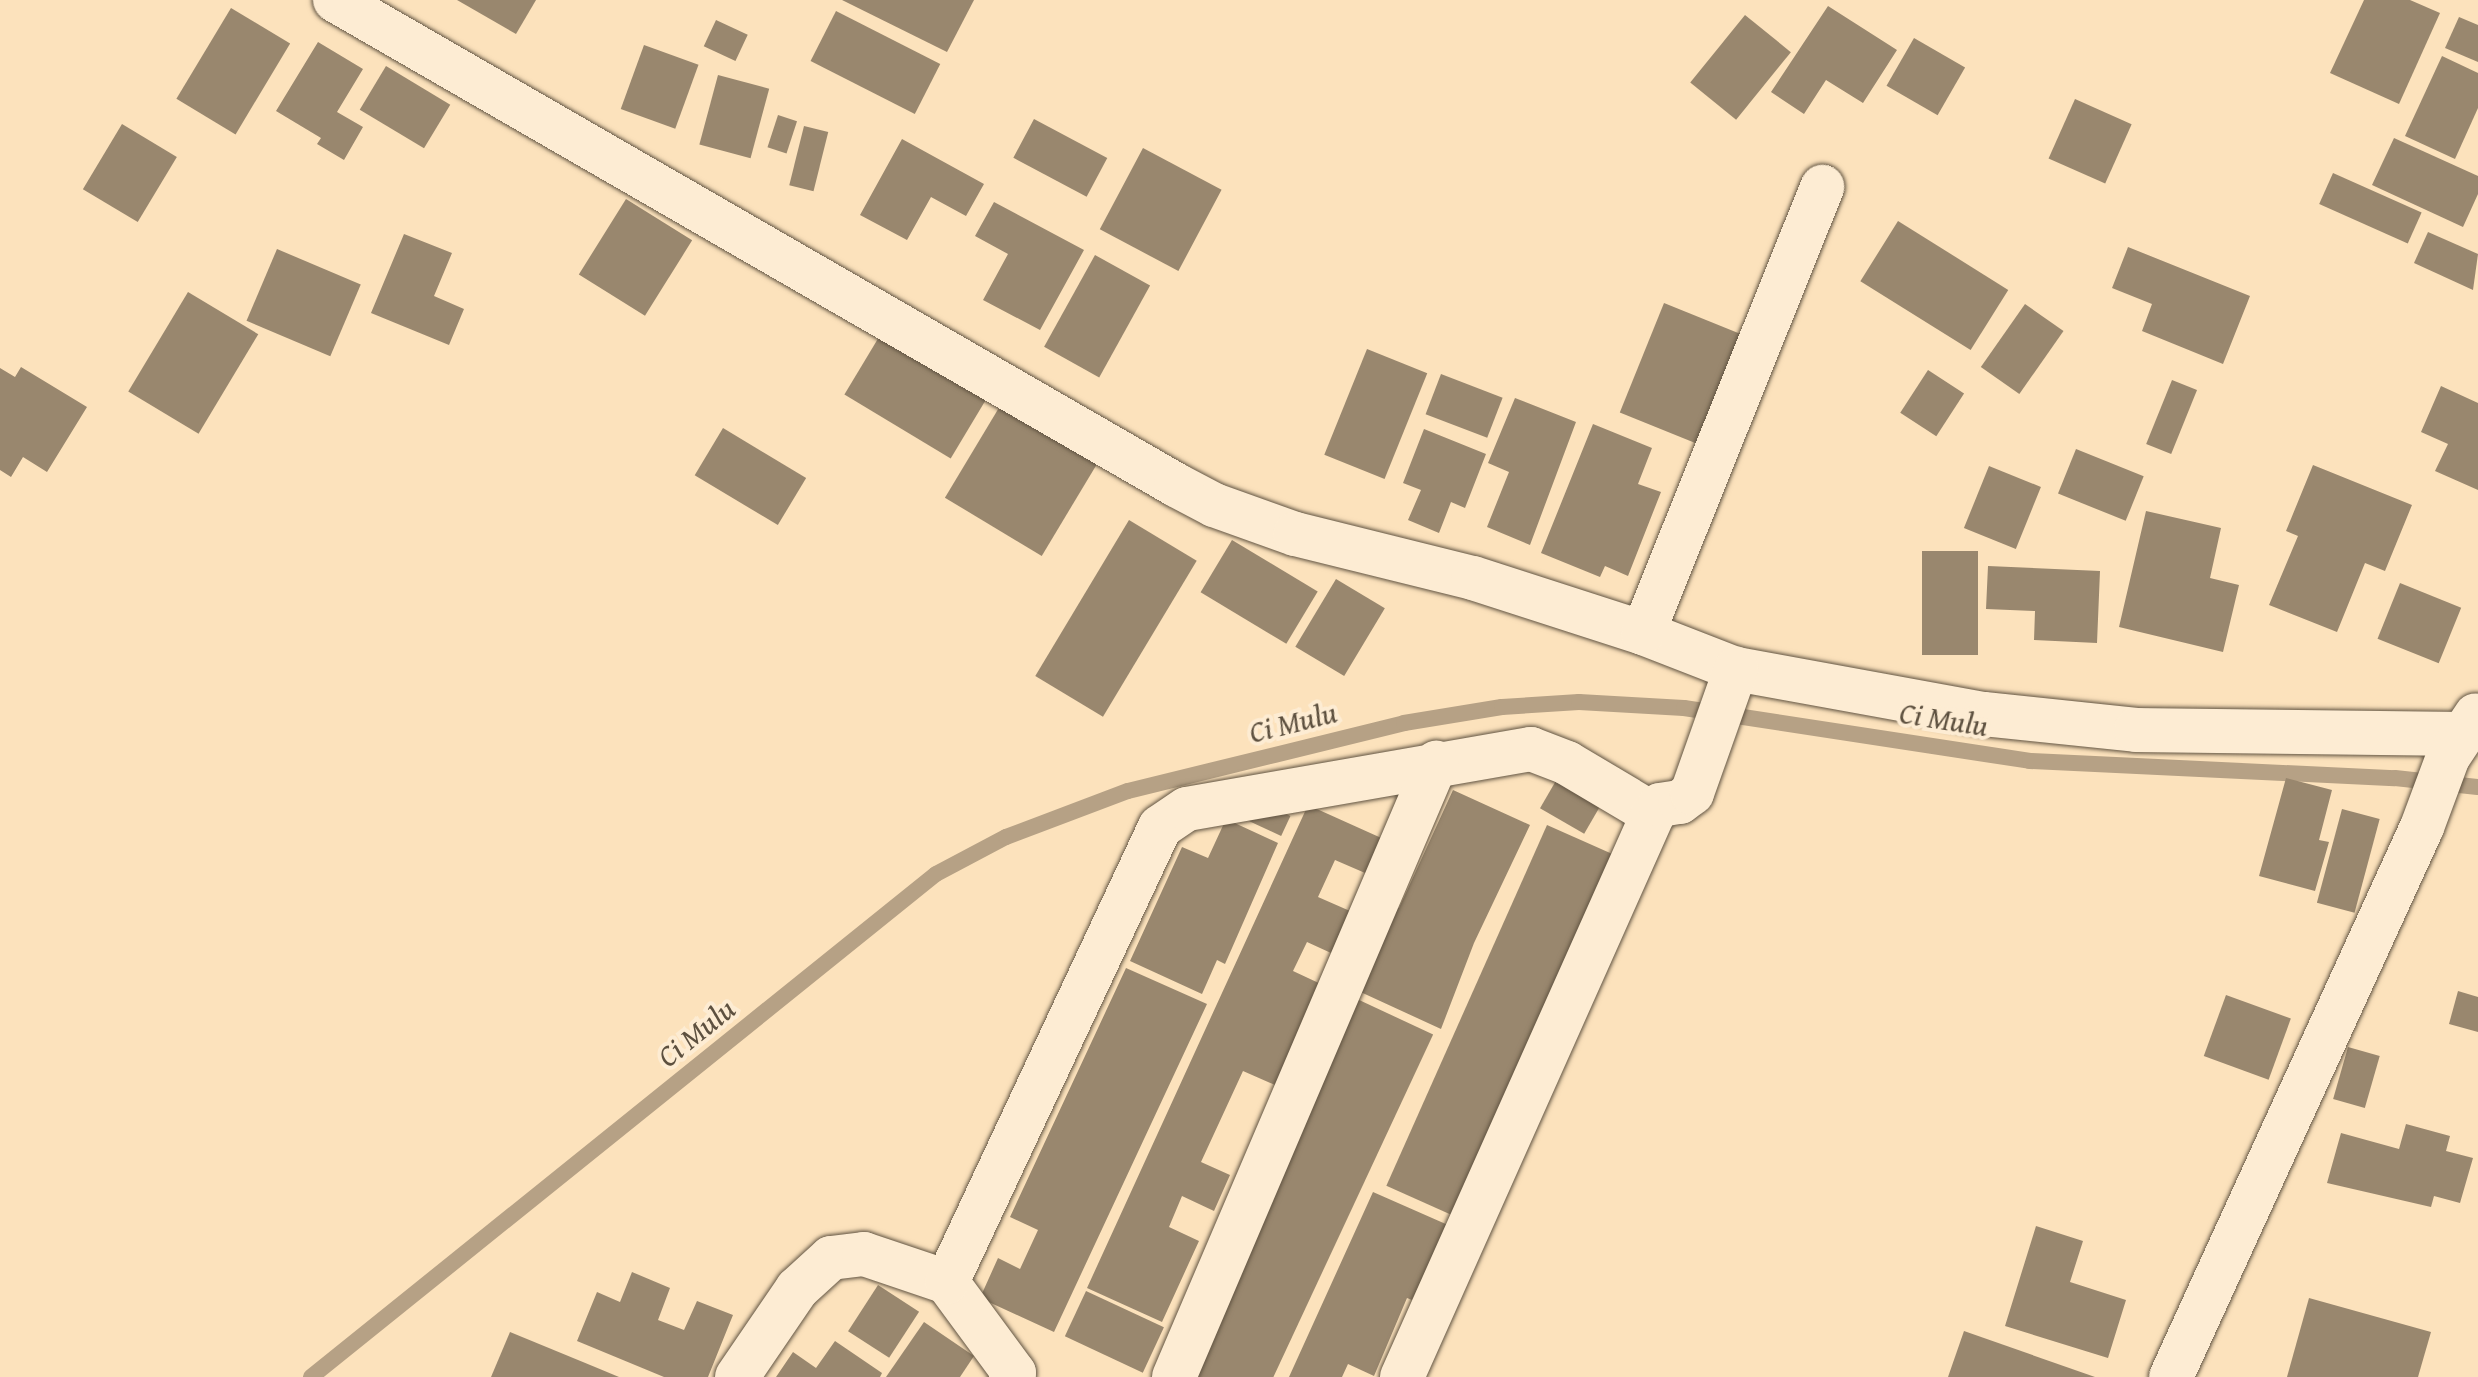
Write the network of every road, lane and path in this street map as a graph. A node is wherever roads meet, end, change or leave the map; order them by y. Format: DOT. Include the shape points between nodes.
graph roads {
  1 [pos="335,0"];
  2 [pos="1822,187"];
  3 [pos="1643,633"];
  4 [pos="1731,683"];
  5 [pos="2462,734"];
  6 [pos="1436,763"];
  7 [pos="1653,814"];
  8 [pos="947,1282"];
  9 [pos="1017,1376"];
  10 [pos="737,1377"];
  11 [pos="1174,1377"];
  12 [pos="1402,1377"];
  13 [pos="2171,1377"];
  1 -- 3 [label="street" via="1214,505 1295,534 1473,578"];
  2 -- 3 [label="street"];
  3 -- 4 [label="street"];
  4 -- 5 [label="street" via="2136,730"];
  4 -- 7 [label="street" via="1692,793 1680,802 1660,805"];
  5 -- 13 [label="street"];
  6 -- 7 [label="street" via="1531,749 1567,763"];
  6 -- 8 [label="street" via="1187,809 1160,827"];
  6 -- 11 [label="street"];
  7 -- 12 [label="street"];
  8 -- 9 [label="street"];
  8 -- 10 [label="street" via="864,1254 831,1258 797,1289"];
}
